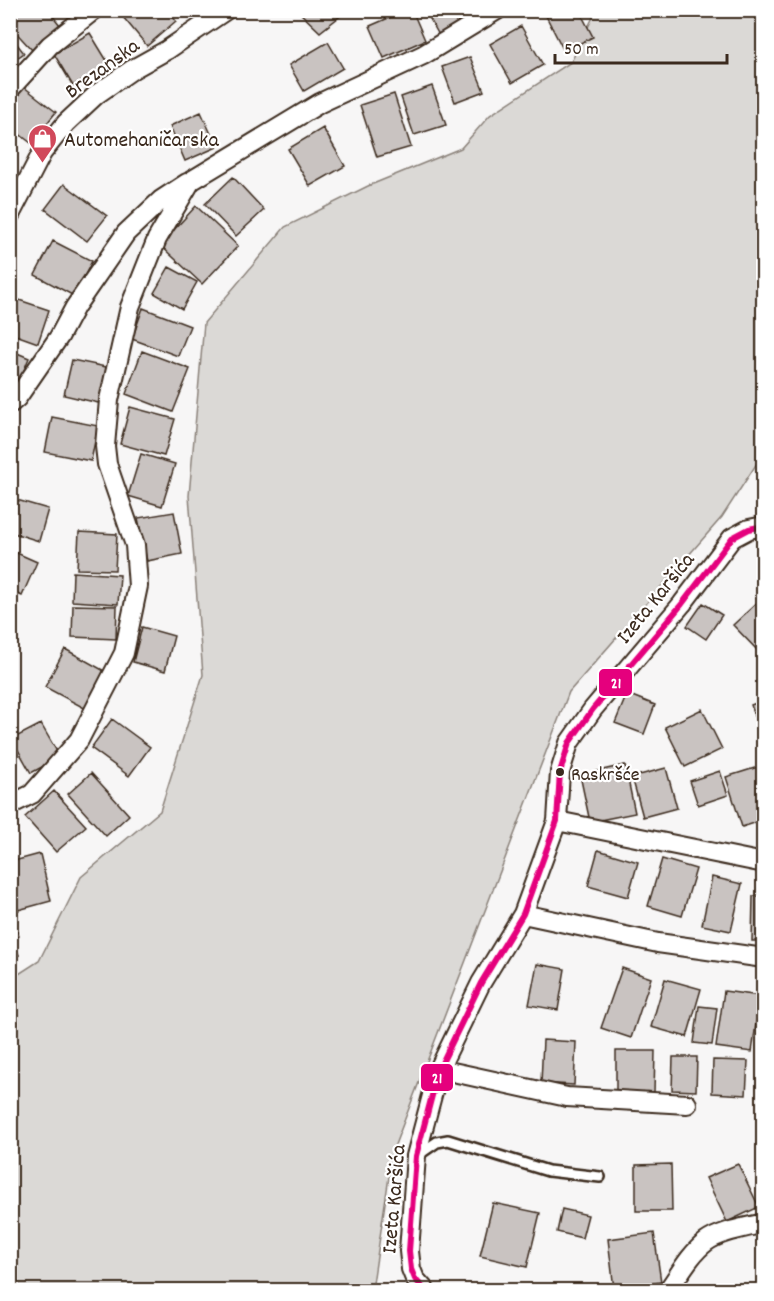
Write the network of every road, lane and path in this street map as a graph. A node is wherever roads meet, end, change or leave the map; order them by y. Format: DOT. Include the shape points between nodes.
graph roads {
  1 [pos="94,10"];
  2 [pos="226,10"];
  3 [pos="497,10"];
  4 [pos="10,89"];
  5 [pos="191,181"];
  6 [pos="10,215"];
  7 [pos="10,405"];
  8 [pos="764,526"];
  9 [pos="10,805"];
  10 [pos="557,821"];
  11 [pos="764,863"];
  12 [pos="523,914"];
  13 [pos="764,958"];
  14 [pos="439,1069"];
  15 [pos="687,1104"];
  16 [pos="416,1156"];
  17 [pos="600,1177"];
  18 [pos="764,1223"];
  19 [pos="425,1290"];
  20 [pos="668,1290"];
  1 -- 4 [label="street, Brezanska" via="50,45"];
  2 -- 6 [label="street, Brezanska" via="97,94 66,123 42,153"];
  3 -- 5 [label="street" via="423,55 320,103"];
  5 -- 7 [label="street" via="161,200 126,233"];
  5 -- 9 [label="street" via="157,239 134,296 109,400 107,464 135,545 138,586 124,653 79,740 32,794"];
  8 -- 10 [label="street, Izeta Karšića" via="732,538 569,743 560,772"];
  10 -- 11 [label="street"];
  10 -- 12 [label="street, Izeta Karšića"];
  12 -- 13 [label="street" via="658,944"];
  12 -- 14 [label="street, Izeta Karšića" via="481,982"];
  14 -- 15 [label="street" via="567,1097"];
  14 -- 16 [label="street, Izeta Karšića"];
  16 -- 17 [label="lane" via="437,1142 448,1140 548,1171"];
  16 -- 19 [label="street, Izeta Karšića" via="409,1251 415,1279"];
  18 -- 20 [label="street" via="706,1242"];
}
